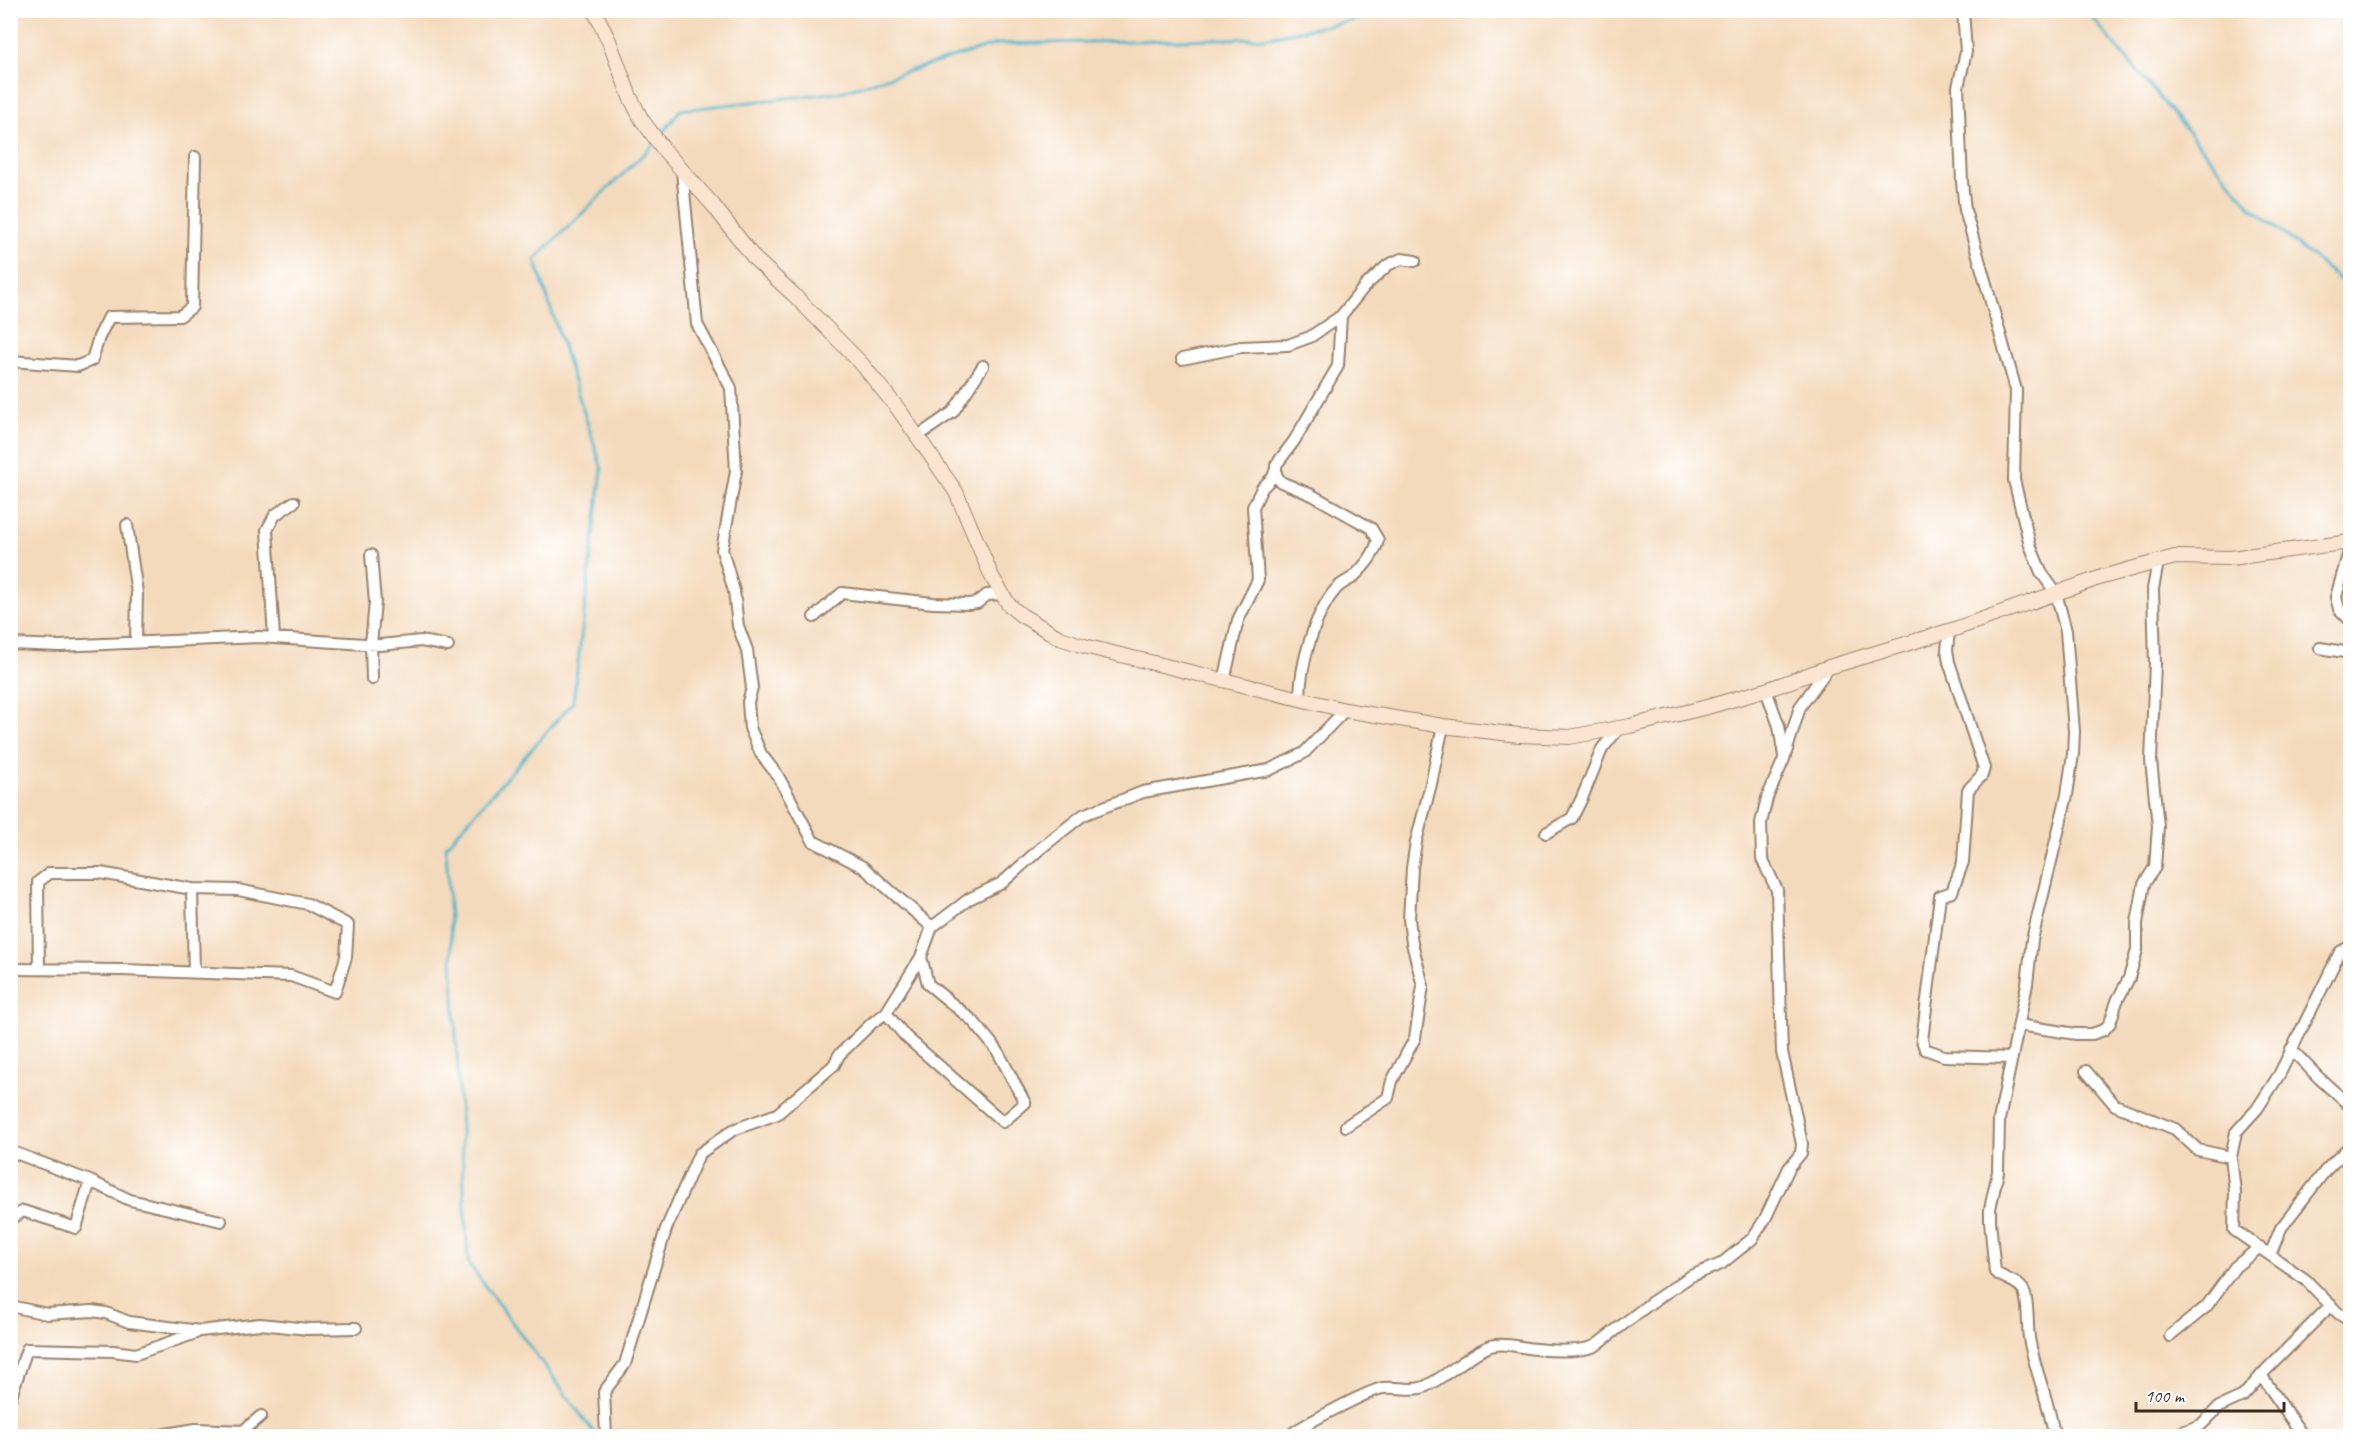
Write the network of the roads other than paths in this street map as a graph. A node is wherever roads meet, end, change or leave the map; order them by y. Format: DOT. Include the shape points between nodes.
graph roads {
  1 [pos="594,10"];
  2 [pos="1963,10"];
  3 [pos="195,157"];
  4 [pos="682,171"];
  5 [pos="1415,261"];
  6 [pos="1341,316"];
  7 [pos="1182,359"];
  8 [pos="10,362"];
  9 [pos="983,366"];
  10 [pos="918,436"];
  11 [pos="1276,469"];
  12 [pos="294,502"];
  13 [pos="127,525"];
  14 [pos="2350,542"];
  15 [pos="2350,548"];
  16 [pos="371,555"];
  17 [pos="2158,562"];
  18 [pos="2056,593"];
  19 [pos="1002,594"];
  20 [pos="814,617"];
  21 [pos="2349,620"];
  22 [pos="1949,631"];
  23 [pos="274,637"];
  24 [pos="136,642"];
  25 [pos="10,644"];
  26 [pos="370,644"];
  27 [pos="448,646"];
  28 [pos="2320,648"];
  29 [pos="2350,654"];
  30 [pos="1829,668"];
  31 [pos="372,679"];
  32 [pos="1224,681"];
  33 [pos="1766,690"];
  34 [pos="1300,699"];
  35 [pos="1345,710"];
  36 [pos="1443,726"];
  37 [pos="1619,728"];
  38 [pos="1784,759"];
  39 [pos="1546,833"];
  40 [pos="192,889"];
  41 [pos="932,927"];
  42 [pos="2350,950"];
  43 [pos="921,957"];
  44 [pos="10,969"];
  45 [pos="39,969"];
  46 [pos="194,972"];
  47 [pos="886,1014"];
  48 [pos="2019,1025"];
  49 [pos="2291,1049"];
  50 [pos="2012,1058"];
  51 [pos="2086,1071"];
  52 [pos="2350,1106"];
  53 [pos="1346,1126"];
  54 [pos="2350,1146"];
  55 [pos="10,1151"];
  56 [pos="2231,1157"];
  57 [pos="90,1181"];
  58 [pos="10,1220"];
  59 [pos="221,1221"];
  60 [pos="2260,1247"];
  61 [pos="2270,1255"];
  62 [pos="2331,1305"];
  63 [pos="10,1306"];
  64 [pos="2350,1321"];
  65 [pos="356,1328"];
  66 [pos="200,1331"];
  67 [pos="2170,1336"];
  68 [pos="2261,1375"];
  69 [pos="10,1399"];
  70 [pos="261,1416"];
  71 [pos="154,1437"];
  72 [pos="606,1437"];
  73 [pos="1289,1437"];
  74 [pos="2054,1437"];
  75 [pos="2172,1437"];
  76 [pos="2303,1437"];
  1 -- 4 [label="street" via="642,120"];
  2 -- 18 [label="street" via="1966,52 1958,87 1965,210 2016,390 2017,494 2030,545"];
  3 -- 8 [label="street" via="192,307 180,316 109,317 92,360 78,366"];
  4 -- 10 [label="street" via="755,259 861,363"];
  4 -- 41 [label="street" via="697,324 731,388 736,471 722,550 747,650 752,688 748,702 750,728 813,842 863,867"];
  5 -- 6 [label="street" via="1401,259 1388,265"];
  6 -- 7 [label="street" via="1310,337 1288,345 1241,347"];
  6 -- 11 [label="street" via="1338,366"];
  9 -- 10 [label="street" via="953,412"];
  10 -- 19 [label="street" via="956,492"];
  11 -- 32 [label="street" via="1253,507 1258,580 1239,620"];
  11 -- 34 [label="street" via="1281,482 1371,528 1378,540 1376,551 1337,587 1321,611 1300,682"];
  12 -- 23 [label="street" via="275,515 267,530"];
  13 -- 24 [label="street" via="137,593"];
  14 -- 17 [label="street" via="2230,558 2192,556"];
  15 -- 21 [label="street" via="2336,597 2339,609"];
  16 -- 26 [label="street" via="375,602"];
  17 -- 18 [label="street"];
  17 -- 48 [label="street" via="2153,589 2156,663 2151,761 2157,847 2155,867 2144,884 2137,950 2129,978 2104,1030 2076,1034"];
  18 -- 22 [label="street"];
  18 -- 48 [label="street" via="2068,645 2073,754 2032,940"];
  19 -- 20 [label="street" via="987,595 969,604 842,593"];
  19 -- 32 [label="street" via="1021,615 1060,638"];
  22 -- 30 [label="street"];
  22 -- 50 [label="street" via="1949,662 1984,768 1982,776 1968,790 1964,862 1952,892 1940,896 1922,1040 1925,1049 1944,1056"];
  23 -- 24 [label="street"];
  23 -- 26 [label="street"];
  24 -- 25 [label="street"];
  26 -- 27 [label="street" via="421,641"];
  26 -- 31 [label="street"];
  28 -- 29 [label="street"];
  30 -- 33 [label="street"];
  30 -- 38 [label="street" via="1800,707"];
  32 -- 34 [label="street"];
  33 -- 37 [label="street"];
  33 -- 38 [label="street" via="1779,726"];
  34 -- 35 [label="street"];
  35 -- 36 [label="street"];
  35 -- 41 [label="street" via="1304,753 1269,770 1143,792 1083,815 1002,883 969,899"];
  36 -- 37 [label="street" via="1569,737"];
  36 -- 53 [label="street" via="1412,868 1409,920 1423,986 1415,1038 1392,1081 1388,1098"];
  37 -- 39 [label="street" via="1602,749 1572,818"];
  38 -- 73 [label="street" via="1767,798 1760,846 1777,890 1782,1052 1802,1144 1801,1153 1789,1168 1752,1239 1721,1264 1691,1276 1652,1302 1595,1346 1492,1346 1422,1388 1381,1388 1305,1425"];
  40 -- 45 [label="street" via="99,873 50,873 38,882"];
  40 -- 46 [label="street"];
  40 -- 46 [label="street" via="238,890 308,904 348,925 346,957 335,992 291,976"];
  41 -- 43 [label="street"];
  42 -- 49 [label="street" via="2340,952"];
  43 -- 47 [label="street"];
  43 -- 47 [label="street" via="928,984 973,1021 997,1050 1024,1103 1003,1122 905,1036"];
  44 -- 45 [label="street"];
  45 -- 46 [label="street"];
  47 -- 72 [label="street" via="777,1114 733,1130 699,1154 666,1229 625,1364 604,1392"];
  48 -- 50 [label="street"];
  49 -- 52 [label="street"];
  49 -- 56 [label="street" via="2257,1109 2236,1132"];
  50 -- 74 [label="street" via="1999,1120 1998,1172 1990,1209 1993,1266 1995,1272 2016,1283 2025,1293 2029,1336"];
  51 -- 56 [label="street" via="2115,1105 2175,1130 2198,1150"];
  54 -- 61 [label="street" via="2325,1171 2281,1228"];
  55 -- 57 [label="street"];
  56 -- 60 [label="street" via="2234,1230"];
  57 -- 58 [label="street" via="76,1228 23,1211"];
  57 -- 59 [label="street" via="130,1200"];
  60 -- 61 [label="street"];
  60 -- 67 [label="street" via="2235,1268 2206,1307"];
  61 -- 62 [label="street" via="2306,1280"];
  62 -- 64 [label="street"];
  62 -- 68 [label="street"];
  63 -- 66 [label="street" via="47,1314 92,1311 129,1322"];
  65 -- 66 [label="street" via="260,1324"];
  66 -- 69 [label="street" via="136,1354 27,1349"];
  68 -- 75 [label="street" via="2243,1396 2218,1407 2201,1425"];
  68 -- 76 [label="street"];
  70 -- 71 [label="street" via="243,1431 196,1429"];
}
